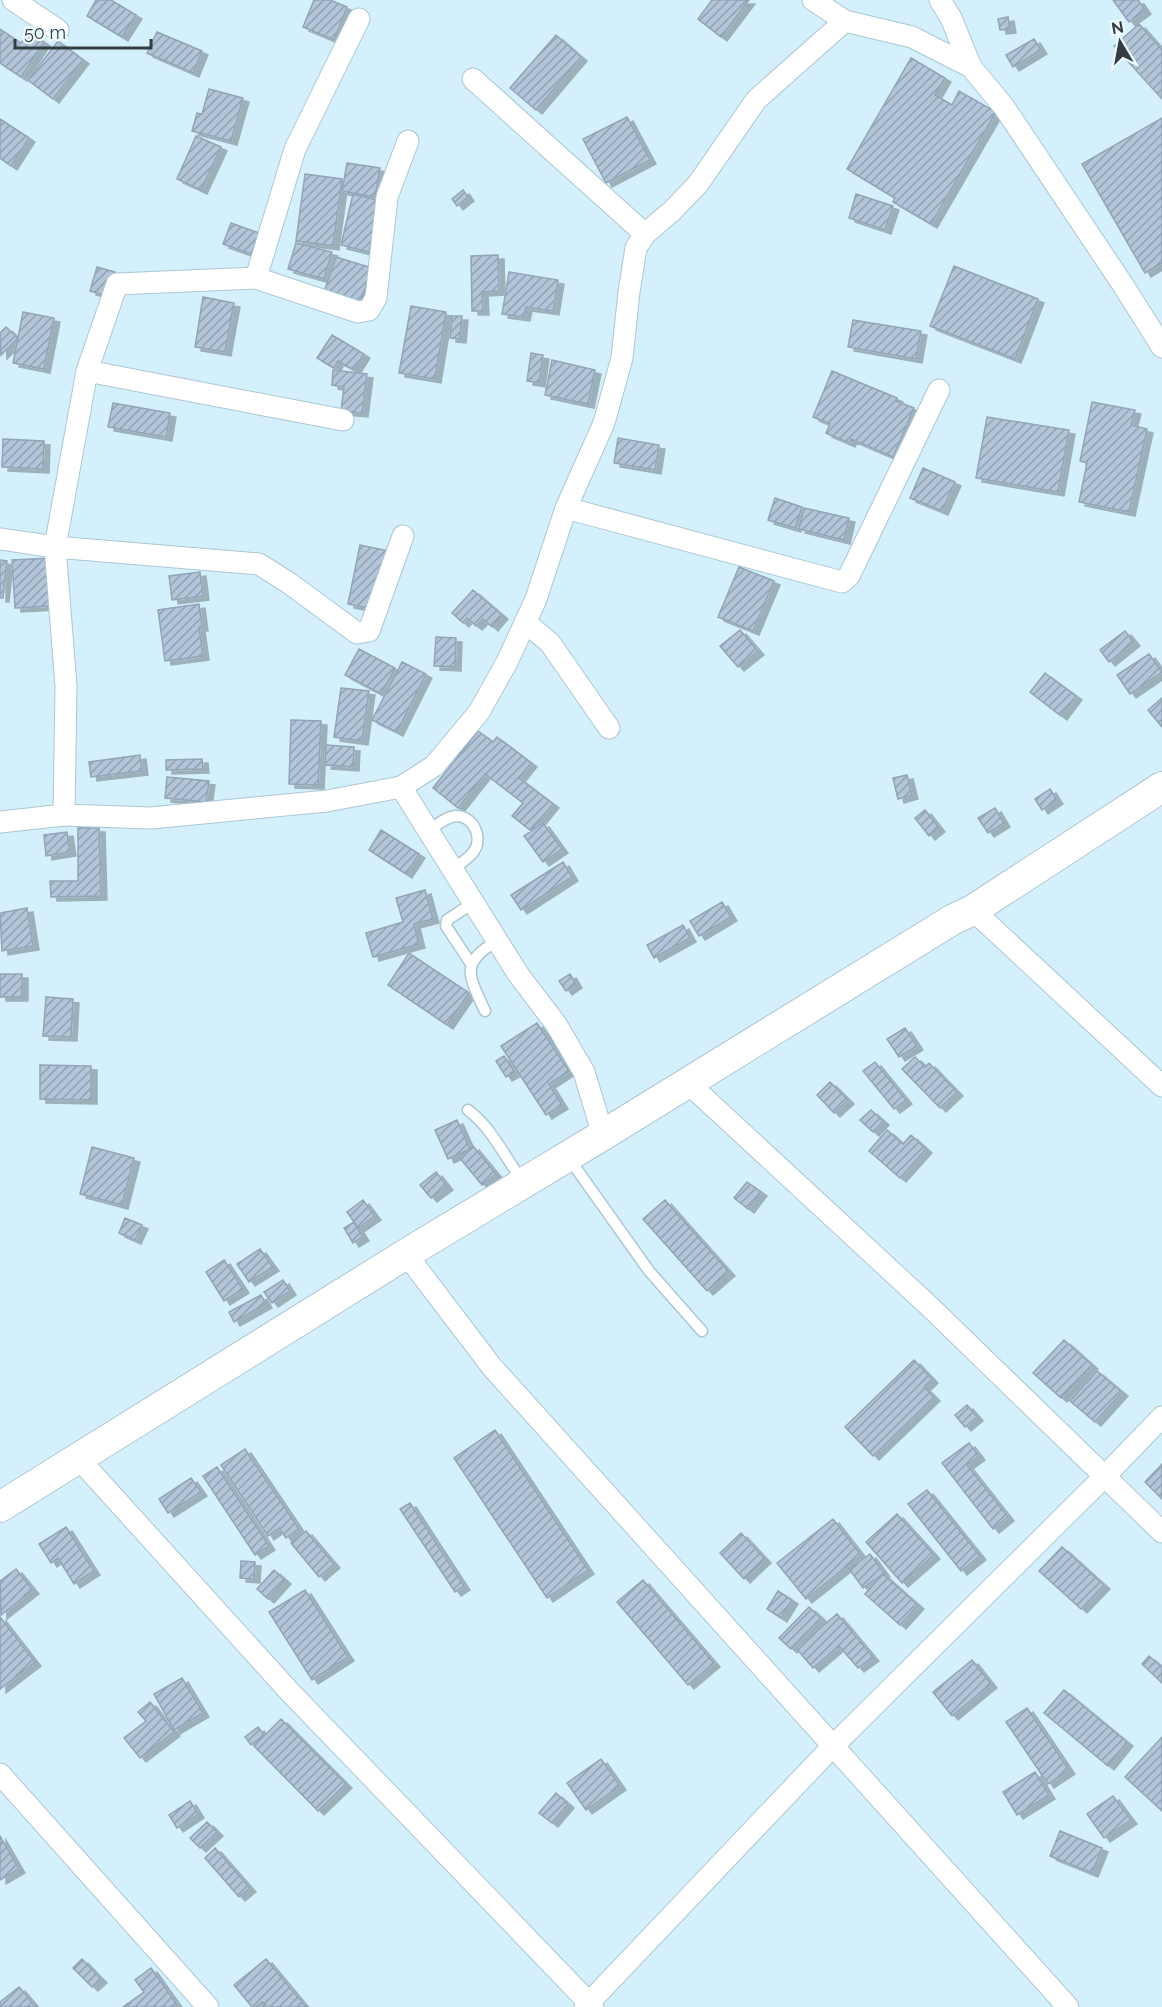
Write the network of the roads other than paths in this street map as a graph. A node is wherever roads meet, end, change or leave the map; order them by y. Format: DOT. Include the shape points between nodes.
graph roads {
  1 [pos="13,0"];
  2 [pos="813,0"];
  3 [pos="940,0"];
  4 [pos="359,19"];
  5 [pos="845,21"];
  6 [pos="58,30"];
  7 [pos="971,67"];
  8 [pos="473,79"];
  9 [pos="408,141"];
  10 [pos="645,234"];
  11 [pos="256,279"];
  12 [pos="1162,347"];
  13 [pos="87,371"];
  14 [pos="939,390"];
  15 [pos="343,420"];
  16 [pos="566,508"];
  17 [pos="403,536"];
  18 [pos="0,539"];
  19 [pos="55,547"];
  20 [pos="525,621"];
  21 [pos="609,729"];
  22 [pos="401,787"];
  23 [pos="1162,787"];
  24 [pos="64,815"];
  25 [pos="0,822"];
  26 [pos="428,831"];
  27 [pos="453,869"];
  28 [pos="473,903"];
  29 [pos="973,910"];
  30 [pos="497,940"];
  31 [pos="471,964"];
  32 [pos="485,1011"];
  33 [pos="688,1083"];
  34 [pos="1162,1086"];
  35 [pos="468,1110"];
  36 [pos="603,1136"];
  37 [pos="567,1157"];
  38 [pos="524,1183"];
  39 [pos="406,1254"];
  40 [pos="702,1331"];
  41 [pos="1162,1417"];
  42 [pos="79,1459"];
  43 [pos="1105,1476"];
  44 [pos="0,1507"];
  45 [pos="1162,1532"];
  46 [pos="833,1746"];
  47 [pos="0,1774"];
  48 [pos="196,2003"];
  49 [pos="589,2006"];
  50 [pos="1068,2007"];
  1 -- 6 [label="street"];
  2 -- 5 [label="street"];
  3 -- 7 [label="street"];
  4 -- 11 [label="street" via="295,149"];
  5 -- 7 [label="street" via="912,37"];
  5 -- 10 [label="street" via="756,100 698,184"];
  7 -- 12 [label="street" via="1010,117"];
  8 -- 10 [label="street"];
  9 -- 11 [label="street" via="387,197 376,298 369,310 358,312"];
  10 -- 16 [label="street" via="636,248 622,358 604,423"];
  11 -- 13 [label="street" via="117,285"];
  13 -- 15 [label="street"];
  13 -- 19 [label="street"];
  14 -- 16 [label="street" via="849,576 842,582"];
  16 -- 20 [label="street"];
  17 -- 19 [label="street" via="369,631 364,633 357,633 259,564"];
  18 -- 19 [label="street"];
  19 -- 24 [label="street" via="66,686"];
  20 -- 21 [label="street" via="550,643"];
  20 -- 22 [label="street" via="479,712 434,766"];
  22 -- 24 [label="street" via="327,801 151,818"];
  22 -- 26 [label="street"];
  23 -- 29 [label="main road"];
  24 -- 25 [label="street"];
  26 -- 27 [label="street"];
  26 -- 27 [label="lane" via="457,816 474,825 479,840 474,852"];
  27 -- 28 [label="street"];
  28 -- 30 [label="street"];
  28 -- 31 [label="lane" via="447,920 446,926"];
  29 -- 33 [label="main road"];
  29 -- 34 [label="street"];
  30 -- 31 [label="lane" via="474,957"];
  30 -- 36 [label="street" via="556,1024 584,1072"];
  31 -- 32 [label="lane" via="470,975"];
  33 -- 36 [label="main road"];
  33 -- 43 [label="street" via="928,1305"];
  35 -- 38 [label="lane" via="492,1132"];
  36 -- 37 [label="main road"];
  37 -- 38 [label="main road"];
  37 -- 40 [label="lane" via="649,1271"];
  38 -- 39 [label="main road"];
  39 -- 42 [label="main road"];
  39 -- 46 [label="street" via="492,1367"];
  41 -- 43 [label="street"];
  42 -- 44 [label="main road"];
  42 -- 49 [label="street" via="289,1691"];
  43 -- 45 [label="street"];
  43 -- 46 [label="street"];
  46 -- 49 [label="street"];
  46 -- 50 [label="street"];
  47 -- 48 [label="street"];
}
